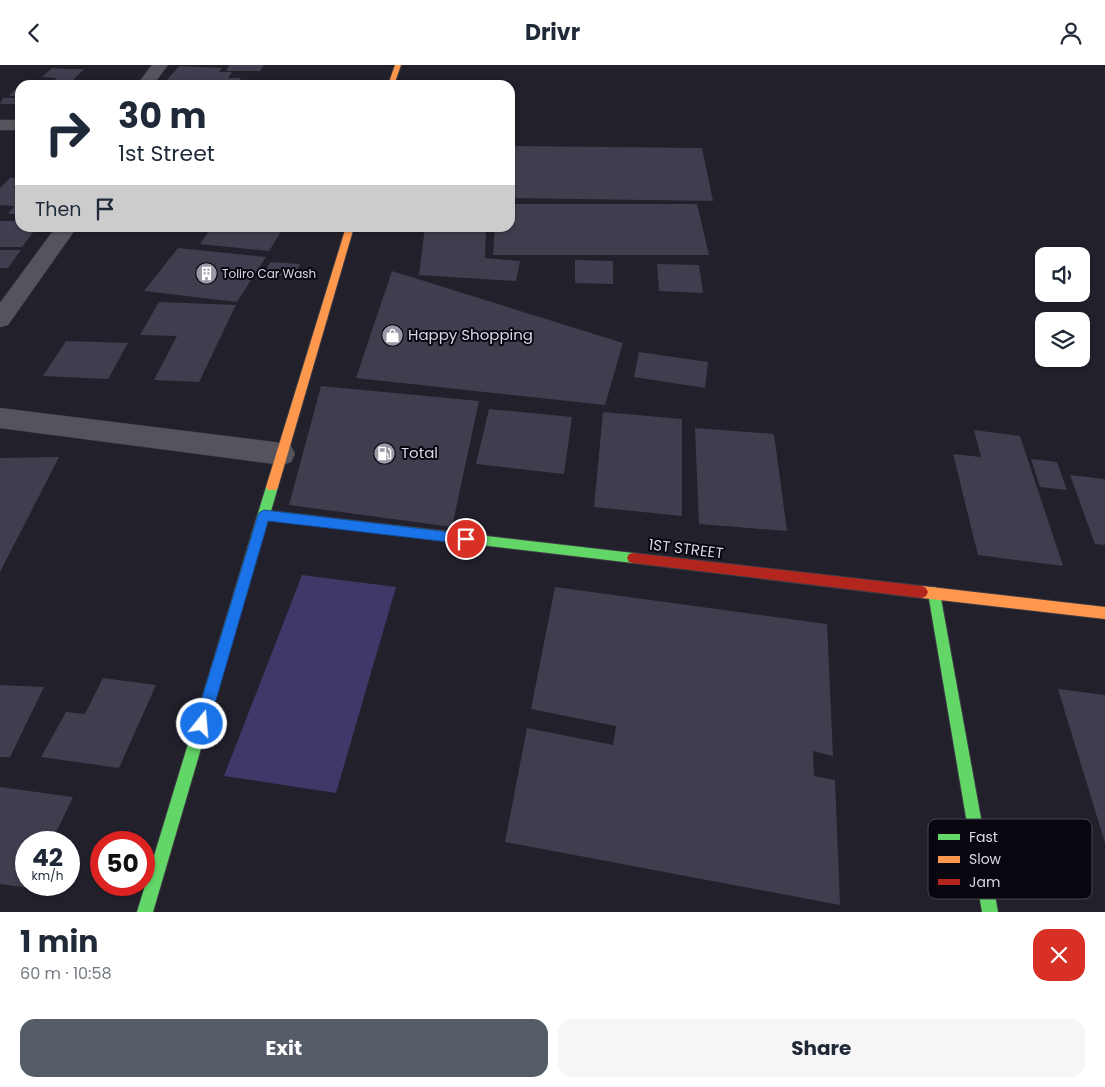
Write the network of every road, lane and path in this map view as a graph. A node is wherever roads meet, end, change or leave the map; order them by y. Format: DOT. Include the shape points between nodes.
graph roads {
  1 [pos="160,65"];
  2 [pos="398,65"];
  3 [pos="148,80"];
  4 [pos="393,80"];
  5 [pos="0,125"];
  6 [pos="15,125"];
  7 [pos="63,232"];
  8 [pos="349,232"];
  9 [pos="0,319"];
  10 [pos="0,418"];
  11 [pos="282,454"];
  12 [pos="264,515"];
  13 [pos="934,593"];
  14 [pos="1105,613"];
  15 [pos="974,819"];
  16 [pos="988,899"];
  17 [pos="145,912"];
  18 [pos="990,912"];
  1 -- 3 [label="street"];
  2 -- 4 [label="street"];
  5 -- 6 [label="street"];
  7 -- 9 [label="street"];
  8 -- 11 [label="street"];
  10 -- 11 [label="street"];
  11 -- 12 [label="street"];
  12 -- 13 [label="street, 1ST STREET"];
  12 -- 17 [label="street"];
  13 -- 14 [label="street, 1ST STREET"];
  13 -- 15 [label="street"];
  16 -- 18 [label="street"];
}
